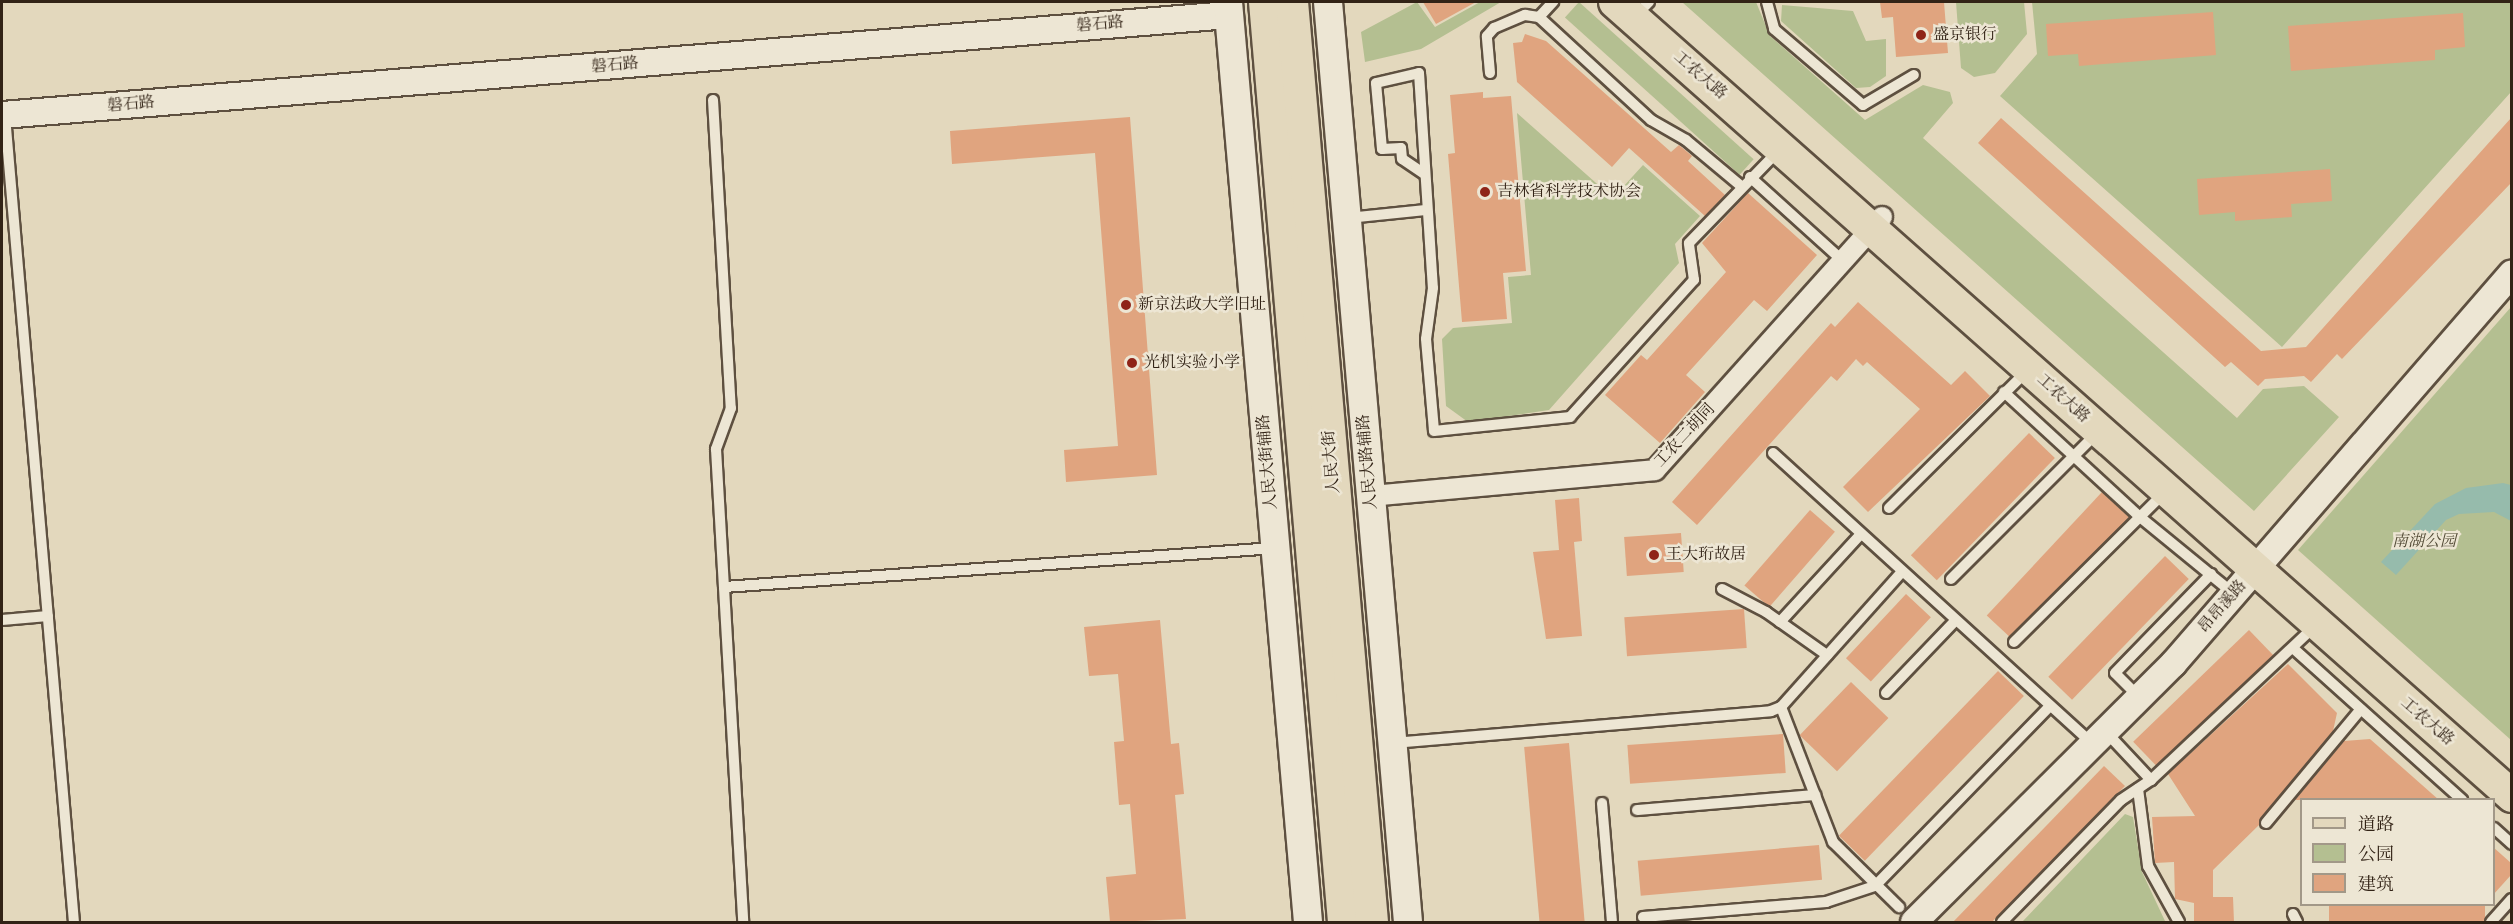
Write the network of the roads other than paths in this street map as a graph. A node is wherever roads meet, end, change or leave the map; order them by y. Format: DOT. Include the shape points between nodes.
graph roads {
  1 [pos="1265,2"];
  2 [pos="1292,2"];
  3 [pos="1329,2"];
  4 [pos="1553,2"];
  5 [pos="1767,2"];
  6 [pos="1637,3"];
  7 [pos="1229,8"];
  8 [pos="1539,17"];
  9 [pos="1490,73"];
  10 [pos="1914,75"];
  11 [pos="713,100"];
  12 [pos="3,115"];
  13 [pos="1782,148"];
  14 [pos="1423,173"];
  15 [pos="1750,177"];
  16 [pos="1741,186"];
  17 [pos="1426,210"];
  18 [pos="1347,218"];
  19 [pos="1877,223"];
  20 [pos="1843,261"];
  21 [pos="2511,273"];
  22 [pos="2030,369"];
  23 [pos="2004,392"];
  24 [pos="2099,431"];
  25 [pos="1773,453"];
  26 [pos="2074,456"];
  27 [pos="2166,491"];
  28 [pos="1371,496"];
  29 [pos="1888,508"];
  30 [pos="2140,517"];
  31 [pos="1860,535"];
  32 [pos="1275,548"];
  33 [pos="2259,562"];
  34 [pos="1901,573"];
  35 [pos="2211,574"];
  36 [pos="1951,579"];
  37 [pos="724,587"];
  38 [pos="1722,589"];
  39 [pos="2234,594"];
  40 [pos="48,616"];
  41 [pos="2,620"];
  42 [pos="1955,621"];
  43 [pos="1780,622"];
  44 [pos="2316,625"];
  45 [pos="2014,642"];
  46 [pos="2294,649"];
  47 [pos="1827,655"];
  48 [pos="1886,693"];
  49 [pos="2140,698"];
  50 [pos="2050,706"];
  51 [pos="1781,707"];
  52 [pos="2361,709"];
  53 [pos="2100,738"];
  54 [pos="1392,743"];
  55 [pos="2511,774"];
  56 [pos="2151,780"];
  57 [pos="2138,789"];
  58 [pos="1815,795"];
  59 [pos="2511,796"];
  60 [pos="2460,798"];
  61 [pos="1602,802"];
  62 [pos="1637,810"];
  63 [pos="2266,823"];
  64 [pos="2495,830"];
  65 [pos="2511,844"];
  66 [pos="1875,886"];
  67 [pos="2511,899"];
  68 [pos="1907,915"];
  69 [pos="1643,917"];
  70 [pos="74,922"];
  71 [pos="743,922"];
  72 [pos="1308,922"];
  73 [pos="1344,922"];
  74 [pos="1372,922"];
  75 [pos="1408,922"];
  76 [pos="1612,922"];
  77 [pos="2002,922"];
  78 [pos="2179,922"];
  79 [pos="2493,922"];
  1 -- 73 [label="main road, 人民大街"];
  2 -- 74 [label="main road, 人民大街"];
  3 -- 18 [label="main road, 人民大路辅路"];
  4 -- 8 [label="lane"];
  5 -- 10 [label="lane" via="1774,29 1863,105"];
  6 -- 13 [label="main road, 工农大路"];
  6 -- 19 [label="main road, 工农大路"];
  7 -- 12 [label="street, 磐石路"];
  7 -- 32 [label="main road, 人民大街辅路"];
  8 -- 9 [label="lane" via="1525,15 1494,28 1487,36"];
  8 -- 16 [label="lane" via="1651,120 1686,140"];
  11 -- 37 [label="lane" via="731,408 716,450"];
  12 -- 40 [label="lane"];
  13 -- 15 [label="lane"];
  13 -- 19 [label="main road, 工农大路"];
  14 -- 14 [label="lane" via="1419,74 1376,83 1382,149 1401,148 1402,159"];
  14 -- 17 [label="lane"];
  15 -- 16 [label="lane"];
  15 -- 20 [label="lane"];
  16 -- 17 [label="lane" via="1689,243 1694,280 1570,417 1434,431 1426,339 1433,288"];
  17 -- 18 [label="lane"];
  18 -- 28 [label="main road, 人民大路辅路"];
  19 -- 20 [label="street, 工农二胡同"];
  19 -- 22 [label="main road, 工农大路"];
  19 -- 33 [label="main road, 工农大路"];
  20 -- 28 [label="street, 工农二胡同" via="1655,470"];
  21 -- 33 [label="street, 昂昂溪路"];
  22 -- 23 [label="lane"];
  22 -- 24 [label="main road, 工农大路"];
  23 -- 26 [label="lane"];
  23 -- 29 [label="lane"];
  24 -- 26 [label="lane"];
  24 -- 27 [label="main road, 工农大路"];
  25 -- 31 [label="lane"];
  26 -- 30 [label="lane"];
  26 -- 36 [label="lane"];
  27 -- 30 [label="lane"];
  27 -- 33 [label="main road, 工农大路"];
  28 -- 54 [label="main road, 人民大路辅路"];
  30 -- 35 [label="lane"];
  30 -- 45 [label="lane"];
  31 -- 34 [label="lane"];
  31 -- 43 [label="lane"];
  32 -- 37 [label="lane"];
  32 -- 72 [label="main road, 人民大街辅路"];
  33 -- 39 [label="street, 昂昂溪路"];
  33 -- 44 [label="main road, 工农大路"];
  33 -- 55 [label="main road, 工农大路"];
  34 -- 42 [label="lane"];
  34 -- 47 [label="lane"];
  35 -- 39 [label="lane"];
  35 -- 49 [label="lane" via="2115,673"];
  37 -- 71 [label="lane"];
  38 -- 43 [label="lane"];
  39 -- 49 [label="street, 昂昂溪路"];
  40 -- 41 [label="lane"];
  40 -- 70 [label="lane"];
  42 -- 48 [label="lane"];
  42 -- 50 [label="lane"];
  43 -- 47 [label="lane"];
  44 -- 46 [label="lane"];
  44 -- 59 [label="main road, 工农大路"];
  46 -- 52 [label="lane"];
  46 -- 56 [label="lane"];
  47 -- 51 [label="lane"];
  49 -- 53 [label="street, 昂昂溪路"];
  50 -- 53 [label="lane"];
  50 -- 66 [label="lane"];
  51 -- 54 [label="lane"];
  51 -- 58 [label="lane"];
  52 -- 60 [label="lane"];
  52 -- 63 [label="lane"];
  53 -- 56 [label="lane"];
  53 -- 68 [label="street, 昂昂溪路"];
  54 -- 75 [label="main road, 人民大路辅路"];
  56 -- 57 [label="lane"];
  57 -- 77 [label="lane"];
  57 -- 78 [label="lane" via="2148,866"];
  58 -- 62 [label="lane"];
  58 -- 66 [label="lane" via="1833,842"];
  61 -- 76 [label="lane"];
  64 -- 65 [label="lane"];
  66 -- 68 [label="lane"];
  66 -- 69 [label="lane" via="1827,902"];
  67 -- 79 [label="lane"];
}
